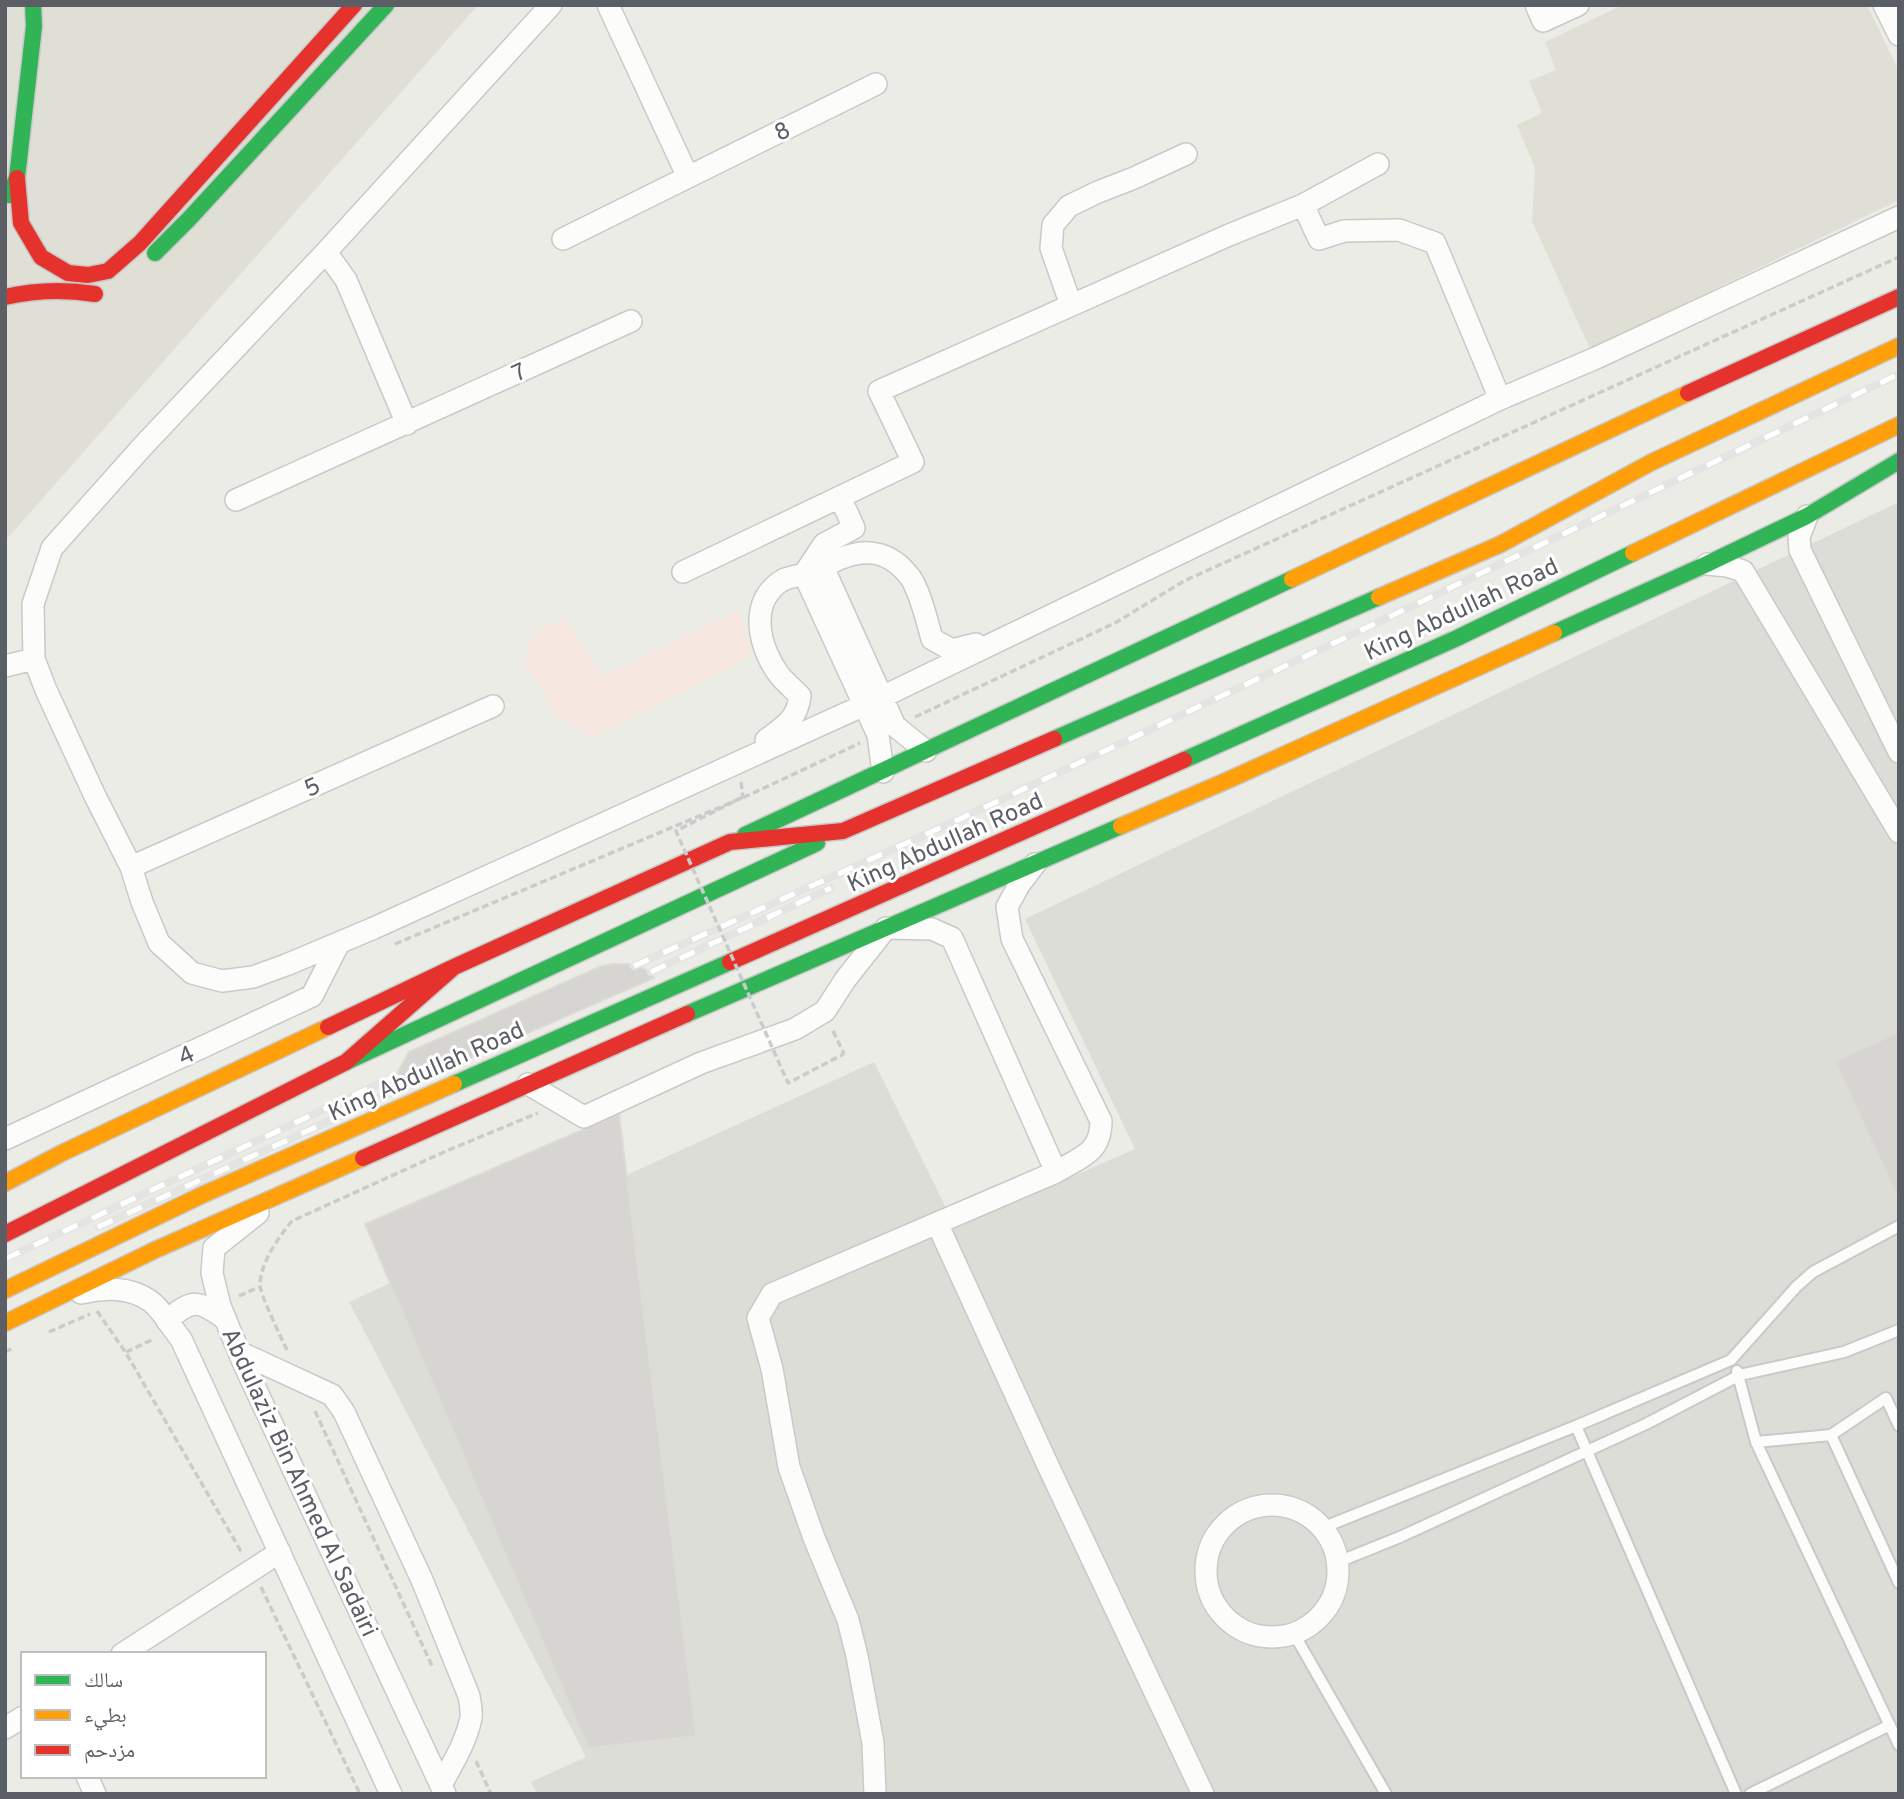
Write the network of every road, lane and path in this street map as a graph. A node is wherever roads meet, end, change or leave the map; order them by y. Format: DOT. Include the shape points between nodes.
graph roads {
  1 [pos="33,5"];
  2 [pos="354,5"];
  3 [pos="386,5"];
  4 [pos="551,5"];
  5 [pos="608,5"];
  6 [pos="1536,5"];
  7 [pos="1578,5"];
  8 [pos="1884,5"];
  9 [pos="1899,35"];
  10 [pos="876,84"];
  11 [pos="1186,155"];
  12 [pos="1378,164"];
  13 [pos="688,177"];
  14 [pos="17,178"];
  15 [pos="5,201"];
  16 [pos="1303,205"];
  17 [pos="1899,217"];
  18 [pos="563,239"];
  19 [pos="326,252"];
  20 [pos="1899,257"];
  21 [pos="144,264"];
  22 [pos="105,290"];
  23 [pos="5,297"];
  24 [pos="1899,297"];
  25 [pos="1071,305"];
  26 [pos="631,321"];
  27 [pos="1899,346"];
  28 [pos="1500,399"];
  29 [pos="407,424"];
  30 [pos="1899,425"];
  31 [pos="1899,461"];
  32 [pos="840,496"];
  33 [pos="236,500"];
  34 [pos="1807,516"];
  35 [pos="1707,564"];
  36 [pos="814,570"];
  37 [pos="683,572"];
  38 [pos="1018,631"];
  39 [pos="34,659"];
  40 [pos="5,666"];
  41 [pos="873,701"];
  42 [pos="494,706"];
  43 [pos="886,730"];
  44 [pos="926,751"];
  45 [pos="1899,752"];
  46 [pos="739,762"];
  47 [pos="883,772"];
  48 [pos="743,797"];
  49 [pos="843,831"];
  50 [pos="1899,832"];
  51 [pos="730,842"];
  52 [pos="1037,862"];
  53 [pos="131,867"];
  54 [pos="886,928"];
  55 [pos="339,943"];
  56 [pos="386,947"];
  57 [pos="454,967"];
  58 [pos="825,1011"];
  59 [pos="346,1062"];
  60 [pos="528,1084"];
  61 [pos="541,1112"];
  62 [pos="5,1139"];
  63 [pos="1056,1172"];
  64 [pos="5,1183"];
  65 [pos="286,1191"];
  66 [pos="937,1223"];
  67 [pos="1899,1226"];
  68 [pos="5,1234"];
  69 [pos="5,1290"];
  70 [pos="58,1297"];
  71 [pos="226,1320"];
  72 [pos="5,1323"];
  73 [pos="162,1329"];
  74 [pos="1899,1329"];
  75 [pos="40,1336"];
  76 [pos="17,1346"];
  77 [pos="5,1352"];
  78 [pos="239,1352"];
  79 [pos="1731,1360"];
  80 [pos="1740,1375"];
  81 [pos="301,1381"];
  82 [pos="1576,1426"];
  83 [pos="1899,1426"];
  84 [pos="1831,1435"];
  85 [pos="1756,1441"];
  86 [pos="1586,1451"];
  87 [pos="1322,1528"];
  88 [pos="280,1552"];
  89 [pos="1338,1562"];
  90 [pos="1899,1583"];
  91 [pos="1294,1634"];
  92 [pos="125,1652"];
  93 [pos="435,1673"];
  94 [pos="21,1718"];
  95 [pos="1890,1726"];
  96 [pos="5,1728"];
  97 [pos="465,1737"];
  98 [pos="1899,1745"];
  99 [pos="88,1778"];
  100 [pos="443,1789"];
  101 [pos="96,1794"];
  102 [pos="391,1794"];
  103 [pos="491,1794"];
  104 [pos="875,1794"];
  105 [pos="1203,1794"];
  106 [pos="1386,1794"];
  107 [pos="1736,1794"];
  108 [pos="1750,1794"];
  1 -- 14 [label="main road"];
  2 -- 14 [label="main road" via="140,243 108,271 68,274 41,257 21,223"];
  3 -- 21 [label="main road"];
  4 -- 19 [label="street"];
  5 -- 13 [label="street"];
  6 -- 7 [label="street" via="1543,21"];
  8 -- 9 [label="street"];
  10 -- 13 [label="street, 8"];
  11 -- 25 [label="street" via="1069,206 1053,225 1051,248"];
  12 -- 16 [label="street"];
  13 -- 18 [label="street, 8"];
  14 -- 15 [label="main road"];
  16 -- 25 [label="street"];
  16 -- 28 [label="street" via="1319,239 1344,231 1399,230 1435,243"];
  17 -- 28 [label="street"];
  19 -- 29 [label="street" via="346,280"];
  19 -- 39 [label="street" via="52,548 33,604"];
  20 -- 43 [label="path" via="1184,581 1115,623"];
  22 -- 23 [label="main road"];
  24 -- 44 [label="main road"];
  25 -- 32 [label="street" via="879,391 913,462"];
  26 -- 29 [label="street, 7"];
  27 -- 49 [label="main road, King Abdullah Road" via="1652,462 1501,544"];
  28 -- 38 [label="street"];
  29 -- 33 [label="street, 7"];
  30 -- 69 [label="main road, King Abdullah Road" via="1455,639 202,1195"];
  31 -- 34 [label="main road"];
  32 -- 36 [label="street" via="854,528 824,544"];
  32 -- 37 [label="street"];
  34 -- 35 [label="main road"];
  34 -- 45 [label="street" via="1799,537 1800,550"];
  35 -- 50 [label="street" via="1743,571"];
  35 -- 52 [label="main road"];
  36 -- 38 [label="street" via="862,553 893,559 911,579 932,639 952,650"];
  36 -- 41 [label="street"];
  36 -- 46 [label="street" via="784,580 768,593 761,610 764,648 781,677 800,696 798,711"];
  38 -- 41 [label="street"];
  39 -- 40 [label="street"];
  39 -- 53 [label="street"];
  41 -- 43 [label="street"];
  41 -- 46 [label="street"];
  42 -- 53 [label="street, 5"];
  43 -- 44 [label="street"];
  43 -- 47 [label="street"];
  43 -- 48 [label="path"];
  44 -- 47 [label="main road"];
  46 -- 55 [label="street"];
  47 -- 51 [label="main road"];
  48 -- 56 [label="path"];
  48 -- 58 [label="path, bridge" via="676,831 788,1083 844,1055"];
  49 -- 51 [label="main road, King Abdullah Road"];
  49 -- 59 [label="main road, King Abdullah Road"];
  51 -- 57 [label="main road"];
  52 -- 54 [label="main road"];
  52 -- 63 [label="street" via="1007,908 1012,939 1101,1121 1101,1135 1093,1150"];
  53 -- 55 [label="street" via="159,943 192,973 222,982 253,977"];
  54 -- 58 [label="street"];
  54 -- 60 [label="main road"];
  54 -- 63 [label="street" via="932,929 952,938"];
  55 -- 62 [label="street, 4" via="312,996"];
  57 -- 59 [label="main road, King Abdullah Road"];
  57 -- 64 [label="main road"];
  58 -- 60 [label="street" via="795,1029 701,1063 584,1117"];
  59 -- 68 [label="main road, King Abdullah Road"];
  60 -- 65 [label="main road"];
  61 -- 81 [label="path" via="292,1221 265,1264 259,1287"];
  63 -- 66 [label="street"];
  65 -- 70 [label="main road"];
  65 -- 71 [label="street, Abdulaziz Bin Ahmed Al Sadairi" via="214,1248 212,1273"];
  66 -- 104 [label="street" via="772,1294 758,1318 789,1467 848,1620 857,1656 873,1743"];
  66 -- 105 [label="street"];
  67 -- 79 [label="lane" via="1813,1272"];
  70 -- 72 [label="main road"];
  70 -- 73 [label="street, Abdulaziz Bin Ahmed Al Sadairi" via="128,1290 152,1301"];
  71 -- 73 [label="street" via="209,1307 195,1305 183,1307"];
  71 -- 78 [label="street, Abdulaziz Bin Ahmed Al Sadairi"];
  73 -- 75 [label="path" via="126,1353 97,1310"];
  73 -- 88 [label="street, Abdulaziz Bin Ahmed Al Sadairi" via="181,1339"];
  74 -- 80 [label="lane" via="1844,1352"];
  76 -- 77 [label="path"];
  78 -- 81 [label="street"];
  78 -- 100 [label="street, Abdulaziz Bin Ahmed Al Sadairi"];
  79 -- 80 [label="lane"];
  79 -- 82 [label="lane"];
  80 -- 85 [label="lane"];
  80 -- 86 [label="lane"];
  81 -- 93 [label="path"];
  81 -- 97 [label="street" via="332,1395 344,1412 422,1580 469,1696 471,1716"];
  82 -- 86 [label="lane"];
  82 -- 87 [label="lane"];
  83 -- 84 [label="lane" via="1886,1398"];
  84 -- 85 [label="lane"];
  84 -- 90 [label="lane"];
  85 -- 95 [label="lane"];
  86 -- 89 [label="lane"];
  86 -- 107 [label="lane"];
  87 -- 89 [label="street"];
  87 -- 91 [label="street" via="1299,1511 1258,1507 1233,1518 1218,1533 1209,1552 1209,1593 1234,1626 1274,1638"];
  88 -- 92 [label="street"];
  88 -- 102 [label="street, Abdulaziz Bin Ahmed Al Sadairi"];
  89 -- 91 [label="street" via="1338,1581 1324,1614"];
  91 -- 106 [label="lane"];
  94 -- 96 [label="street"];
  95 -- 98 [label="lane"];
  95 -- 108 [label="lane"];
  97 -- 100 [label="street"];
  97 -- 103 [label="path"];
  99 -- 101 [label="street"];
}
